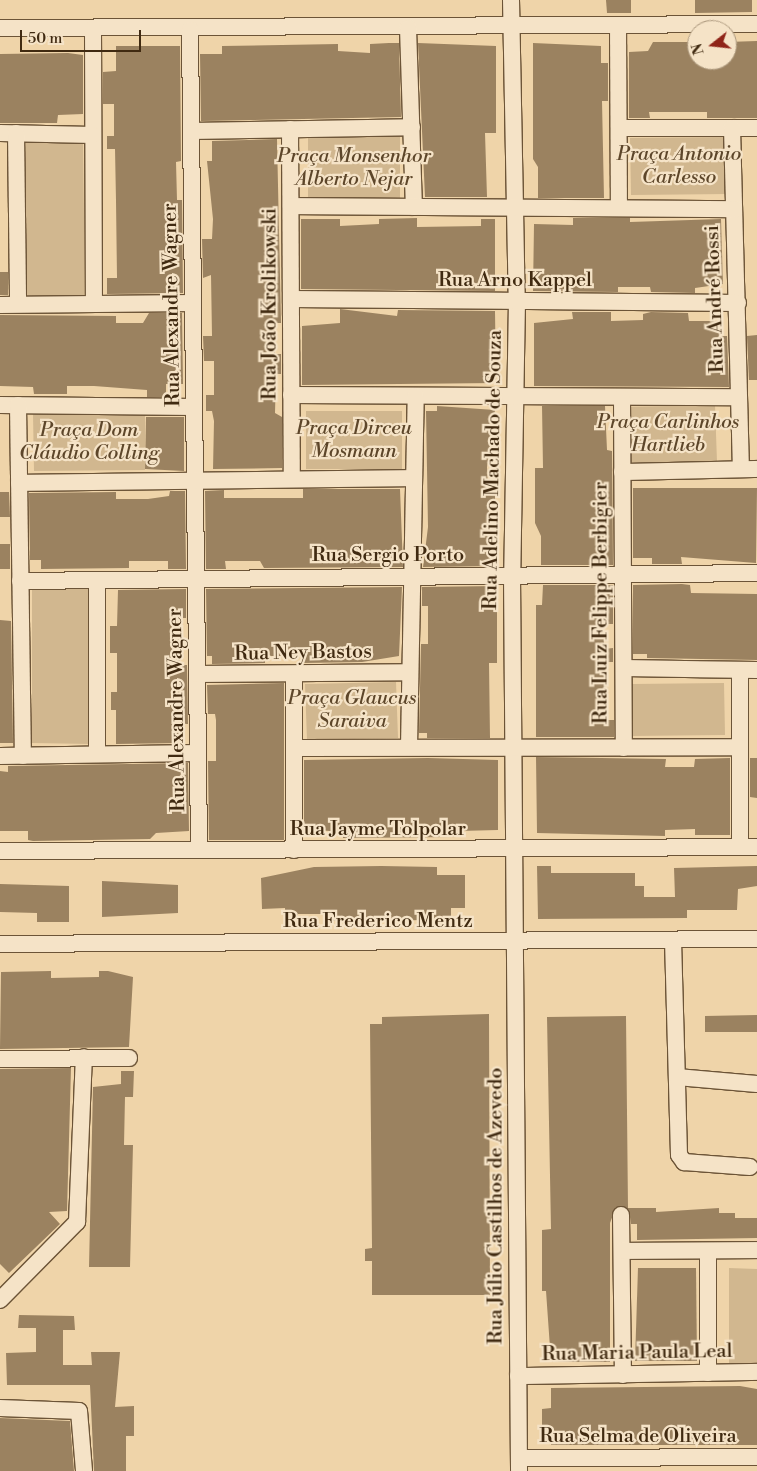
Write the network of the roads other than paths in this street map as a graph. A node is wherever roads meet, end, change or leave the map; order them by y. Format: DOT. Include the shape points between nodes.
graph roads {
  1 [pos="511,0"];
  2 [pos="757,24"];
  3 [pos="618,26"];
  4 [pos="512,27"];
  5 [pos="0,28"];
  6 [pos="408,28"];
  7 [pos="93,29"];
  8 [pos="190,30"];
  9 [pos="412,127"];
  10 [pos="619,128"];
  11 [pos="732,128"];
  12 [pos="757,128"];
  13 [pos="290,129"];
  14 [pos="191,131"];
  15 [pos="8,133"];
  16 [pos="93,135"];
  17 [pos="290,206"];
  18 [pos="513,206"];
  19 [pos="414,207"];
  20 [pos="619,207"];
  21 [pos="734,209"];
  22 [pos="291,299"];
  23 [pos="517,301"];
  24 [pos="738,303"];
  25 [pos="0,304"];
  26 [pos="18,304"];
  27 [pos="94,304"];
  28 [pos="193,304"];
  29 [pos="291,395"];
  30 [pos="416,396"];
  31 [pos="740,397"];
  32 [pos="513,398"];
  33 [pos="622,398"];
  34 [pos="0,405"];
  35 [pos="18,406"];
  36 [pos="194,407"];
  37 [pos="749,469"];
  38 [pos="622,472"];
  39 [pos="412,478"];
  40 [pos="292,479"];
  41 [pos="195,480"];
  42 [pos="19,483"];
  43 [pos="757,574"];
  44 [pos="412,575"];
  45 [pos="623,575"];
  46 [pos="512,576"];
  47 [pos="196,578"];
  48 [pos="96,580"];
  49 [pos="20,581"];
  50 [pos="624,668"];
  51 [pos="740,670"];
  52 [pos="757,670"];
  53 [pos="410,672"];
  54 [pos="197,674"];
  55 [pos="294,675"];
  56 [pos="409,747"];
  57 [pos="739,747"];
  58 [pos="294,748"];
  59 [pos="624,748"];
  60 [pos="514,749"];
  61 [pos="198,753"];
  62 [pos="97,754"];
  63 [pos="0,756"];
  64 [pos="23,756"];
  65 [pos="740,847"];
  66 [pos="757,847"];
  67 [pos="199,850"];
  68 [pos="294,850"];
  69 [pos="516,850"];
  70 [pos="0,851"];
  71 [pos="757,939"];
  72 [pos="673,940"];
  73 [pos="516,941"];
  74 [pos="0,944"];
  75 [pos="84,1057"];
  76 [pos="129,1058"];
  77 [pos="0,1059"];
  78 [pos="677,1076"];
  79 [pos="757,1084"];
  80 [pos="750,1167"];
  81 [pos="621,1215"];
  82 [pos="757,1250"];
  83 [pos="622,1251"];
  84 [pos="708,1251"];
  85 [pos="3,1291"];
  86 [pos="757,1372"];
  87 [pos="708,1373"];
  88 [pos="623,1375"];
  89 [pos="518,1376"];
  90 [pos="0,1408"];
  91 [pos="757,1456"];
  92 [pos="519,1464"];
  93 [pos="624,1464"];
  94 [pos="702,1464"];
  95 [pos="84,1471"];
  1 -- 4 [label="street, Rua Adelino Machado de Souza"];
  2 -- 3 [label="street"];
  3 -- 4 [label="street"];
  3 -- 10 [label="street"];
  4 -- 6 [label="street"];
  4 -- 18 [label="street, Rua Adelino Machado de Souza"];
  5 -- 7 [label="street"];
  6 -- 8 [label="street"];
  6 -- 9 [label="street"];
  7 -- 8 [label="street"];
  7 -- 16 [label="street"];
  8 -- 14 [label="street, Rua Alexandre Wagner"];
  9 -- 13 [label="street"];
  9 -- 19 [label="street"];
  10 -- 11 [label="street"];
  10 -- 20 [label="street"];
  11 -- 12 [label="street"];
  11 -- 21 [label="street, Rua André Rossi"];
  13 -- 14 [label="street"];
  13 -- 17 [label="street, Rua João Krolikowski"];
  14 -- 28 [label="street, Rua Alexandre Wagner"];
  15 -- 16 [label="street"];
  15 -- 26 [label="street"];
  16 -- 27 [label="street"];
  17 -- 19 [label="street"];
  17 -- 22 [label="street, Rua João Krolikowski"];
  18 -- 19 [label="street"];
  18 -- 20 [label="street"];
  18 -- 23 [label="street, Rua Adelino Machado de Souza"];
  20 -- 21 [label="street"];
  21 -- 24 [label="street, Rua André Rossi"];
  22 -- 23 [label="street, Rua Arno Kappel"];
  22 -- 29 [label="street, Rua João Krolikowski"];
  23 -- 24 [label="street, Rua Arno Kappel"];
  23 -- 32 [label="street, Rua Adelino Machado de Souza"];
  24 -- 31 [label="street, Rua André Rossi"];
  25 -- 26 [label="street"];
  26 -- 27 [label="street"];
  27 -- 28 [label="street"];
  28 -- 36 [label="street, Rua Alexandre Wagner"];
  29 -- 30 [label="street"];
  29 -- 40 [label="street, Rua João Krolikowski"];
  30 -- 32 [label="street"];
  30 -- 39 [label="street"];
  31 -- 33 [label="street"];
  31 -- 37 [label="street, Rua André Rossi"];
  32 -- 33 [label="street"];
  32 -- 46 [label="street, Rua Adelino Machado de Souza"];
  33 -- 38 [label="street, Rua Luiz Felippe Berbigier"];
  34 -- 35 [label="street"];
  35 -- 36 [label="street"];
  35 -- 42 [label="street"];
  36 -- 41 [label="street, Rua Alexandre Wagner"];
  37 -- 38 [label="street"];
  38 -- 45 [label="street, Rua Luiz Felippe Berbigier"];
  39 -- 40 [label="street"];
  39 -- 44 [label="street"];
  40 -- 41 [label="street"];
  41 -- 42 [label="street"];
  41 -- 47 [label="street, Rua Alexandre Wagner"];
  42 -- 49 [label="street"];
  43 -- 45 [label="street, Rua Sergio Porto"];
  44 -- 46 [label="street, Rua Sergio Porto"];
  44 -- 47 [label="street, Rua Sergio Porto"];
  44 -- 53 [label="street"];
  45 -- 46 [label="street, Rua Sergio Porto"];
  45 -- 50 [label="street, Rua Luiz Felippe Berbigier"];
  46 -- 60 [label="street, Rua Adelino Machado de Souza"];
  47 -- 48 [label="street, Rua Sergio Porto"];
  47 -- 54 [label="street, Rua Alexandre Wagner"];
  48 -- 49 [label="street, Rua Sergio Porto"];
  48 -- 62 [label="street"];
  49 -- 64 [label="street"];
  50 -- 51 [label="street"];
  50 -- 59 [label="street, Rua Luiz Felippe Berbigier"];
  51 -- 52 [label="street"];
  51 -- 57 [label="street"];
  53 -- 55 [label="street, Rua Ney Bastos"];
  53 -- 56 [label="street"];
  54 -- 55 [label="street, Rua Ney Bastos"];
  54 -- 61 [label="street, Rua Alexandre Wagner"];
  55 -- 58 [label="street"];
  56 -- 58 [label="street"];
  56 -- 60 [label="street"];
  57 -- 59 [label="street"];
  57 -- 65 [label="street"];
  58 -- 68 [label="street"];
  59 -- 60 [label="street"];
  60 -- 69 [label="street, Rua Adelino Machado de Souza"];
  61 -- 62 [label="street"];
  61 -- 67 [label="street, Rua Alexandre Wagner"];
  62 -- 64 [label="street"];
  63 -- 64 [label="street"];
  65 -- 66 [label="street, Rua Jayme Tolpolar"];
  65 -- 69 [label="street, Rua Jayme Tolpolar"];
  67 -- 68 [label="street, Rua Jayme Tolpolar"];
  67 -- 70 [label="street, Rua Jayme Tolpolar"];
  68 -- 69 [label="street, Rua Jayme Tolpolar"];
  69 -- 73 [label="street, Rua Adelino Machado de Souza"];
  71 -- 72 [label="street, Rua Frederico Mentz"];
  72 -- 73 [label="street, Rua Frederico Mentz"];
  72 -- 78 [label="street"];
  73 -- 74 [label="street, Rua Frederico Mentz"];
  73 -- 89 [label="street, Rua Júlio Castilhos de Azevedo"];
  75 -- 76 [label="street"];
  75 -- 77 [label="street"];
  75 -- 85 [label="street" via="77,1222"];
  78 -- 79 [label="street"];
  78 -- 80 [label="street" via="679,1155 684,1162"];
  81 -- 83 [label="street"];
  82 -- 84 [label="street"];
  83 -- 84 [label="street"];
  83 -- 88 [label="street"];
  84 -- 87 [label="street"];
  86 -- 87 [label="street, Rua Maria Paula Leal"];
  87 -- 88 [label="street, Rua Maria Paula Leal"];
  88 -- 89 [label="street, Rua Maria Paula Leal"];
  89 -- 92 [label="street, Rua Júlio Castilhos de Azevedo"];
  90 -- 95 [label="street" via="79,1410"];
  91 -- 94 [label="street, Rua Selma de Oliveira"];
  92 -- 93 [label="street, Rua Selma de Oliveira"];
  93 -- 94 [label="street, Rua Selma de Oliveira"];
}
